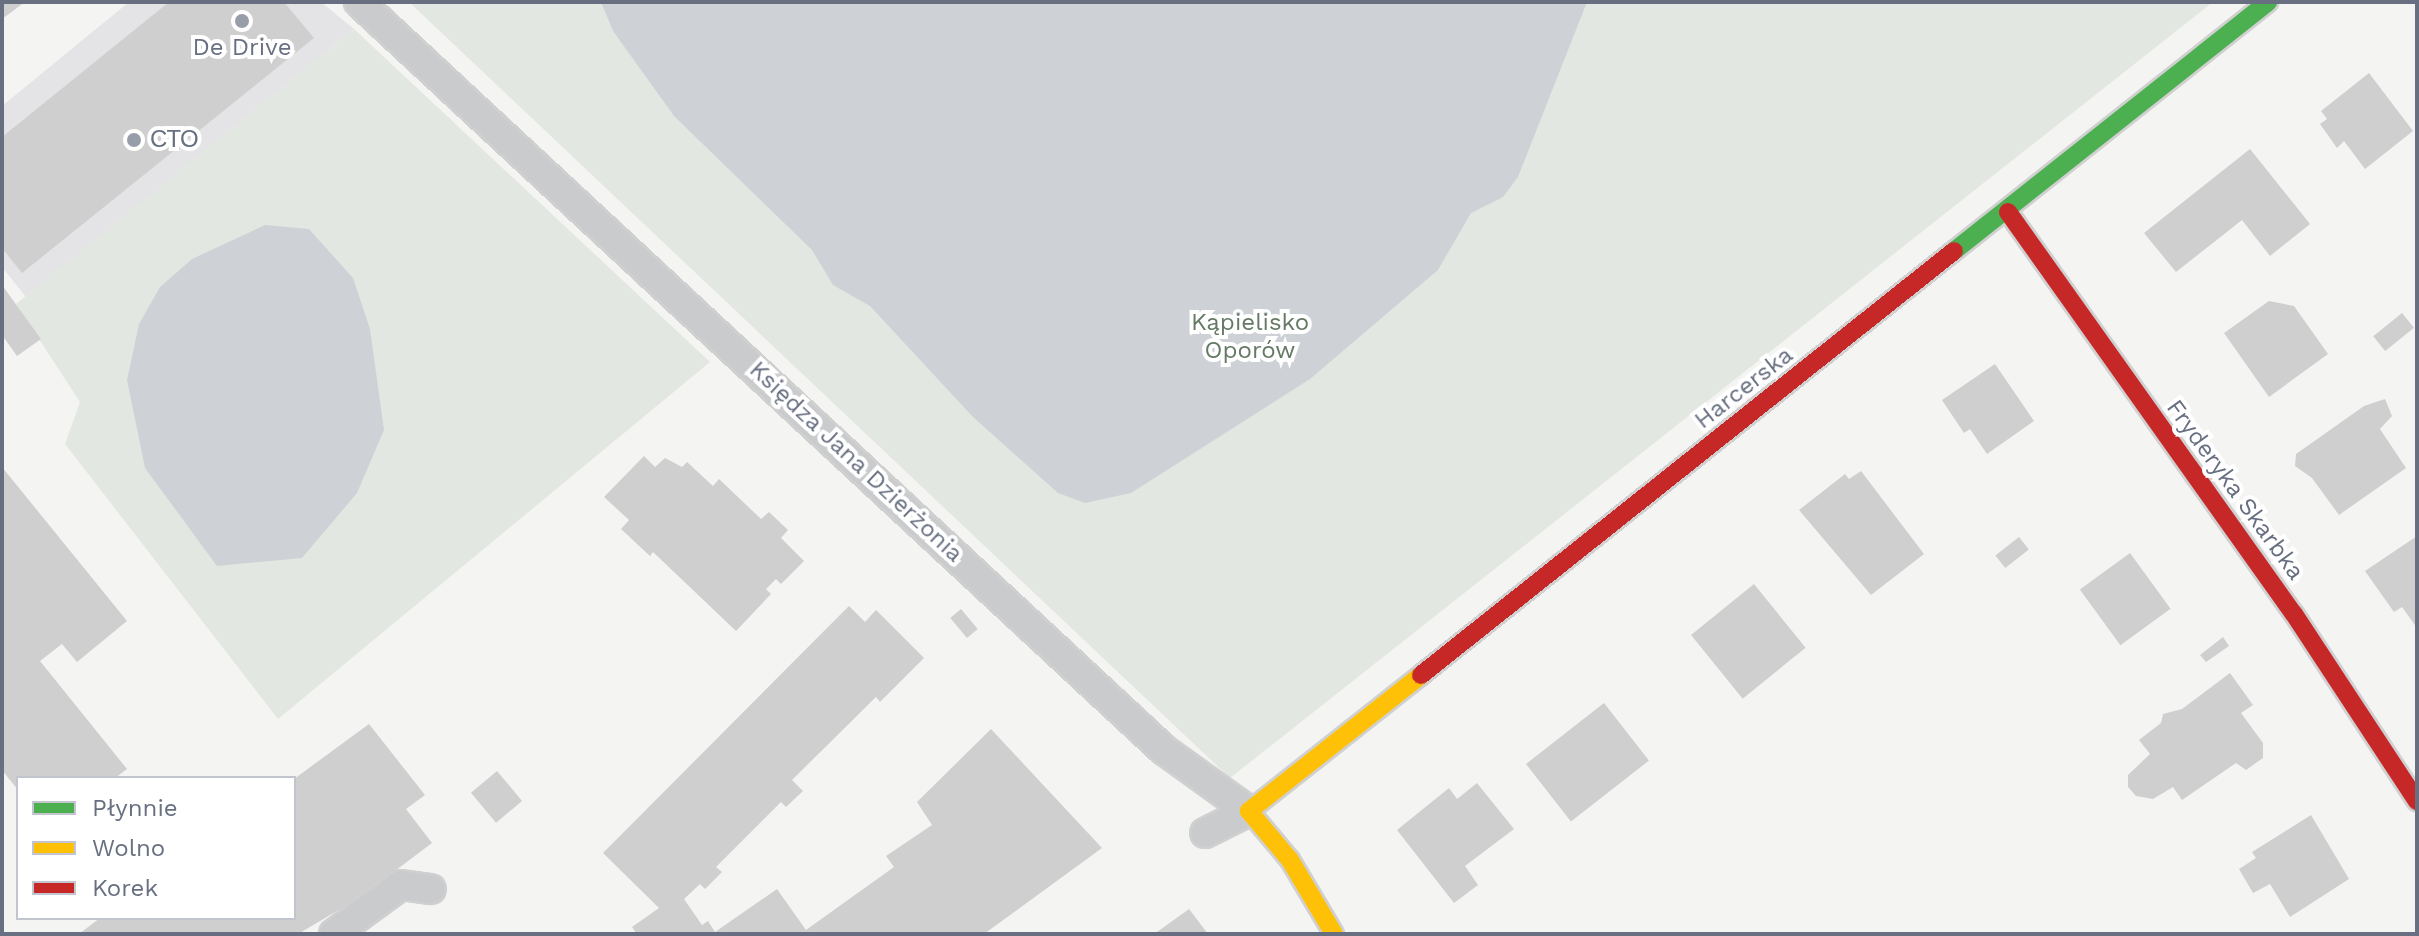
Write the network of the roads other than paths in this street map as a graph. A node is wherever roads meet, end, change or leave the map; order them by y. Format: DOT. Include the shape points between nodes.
graph roads {
  1 [pos="359,2"];
  2 [pos="2268,2"];
  3 [pos="2008,212"];
  4 [pos="2417,801"];
  5 [pos="1249,811"];
  6 [pos="1205,833"];
  7 [pos="431,889"];
  8 [pos="334,934"];
  9 [pos="1334,934"];
  1 -- 5 [label="lane, Księdza Jana Dzierżonia" via="1164,750"];
  2 -- 3 [label="street, Harcerska"];
  3 -- 4 [label="street, Fryderyka Skarbka" via="2294,614"];
  3 -- 5 [label="street, Harcerska"];
  5 -- 6 [label="lane"];
  5 -- 9 [label="street, Księdza Jana Dzierżonia" via="1290,860"];
  7 -- 8 [label="lane" via="401,885"];
}
